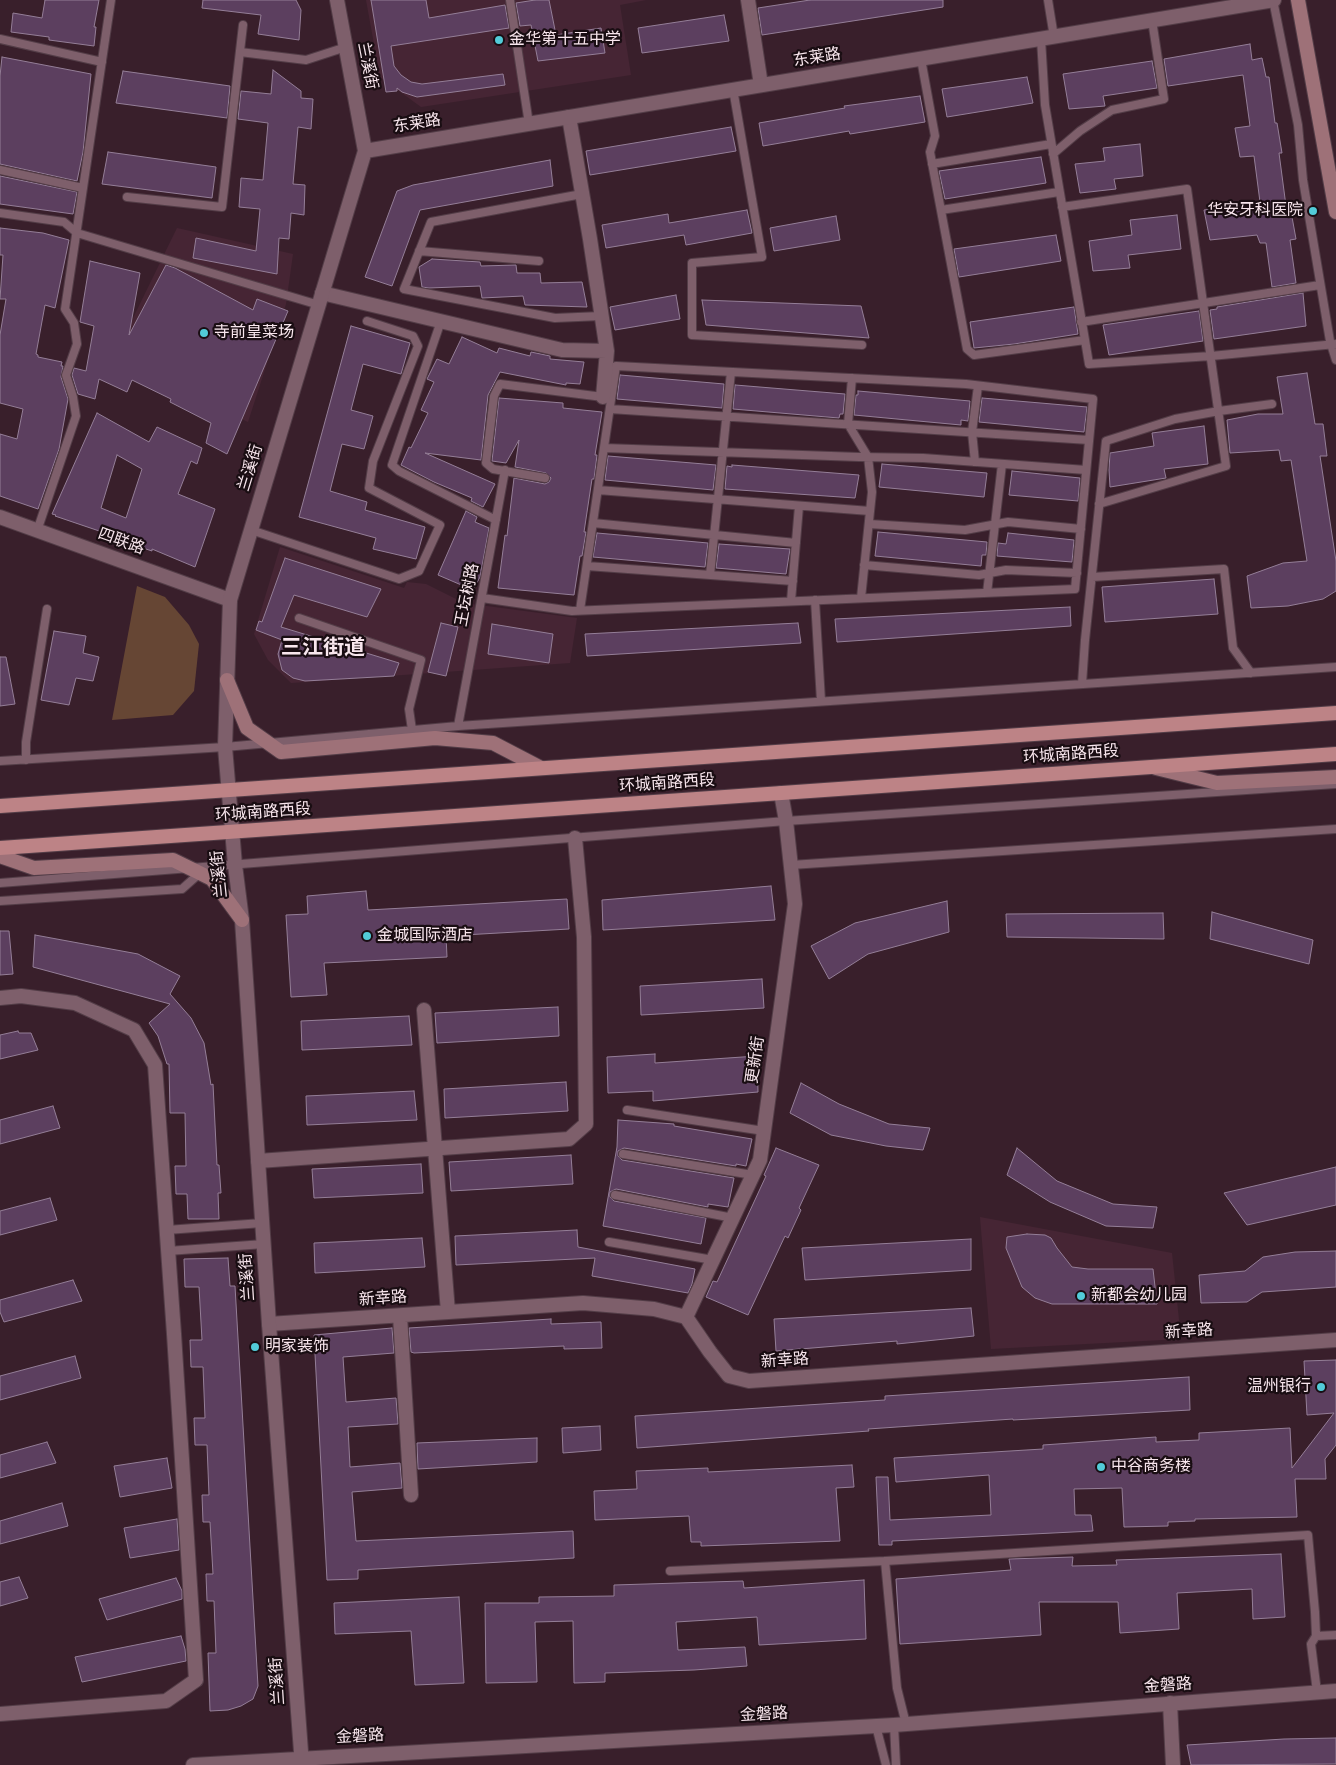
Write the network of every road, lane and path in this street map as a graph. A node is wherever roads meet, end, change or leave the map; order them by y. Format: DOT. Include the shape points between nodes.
graph roads {
  1 [pos="111,0"];
  2 [pos="337,0"];
  3 [pos="510,0"];
  4 [pos="748,0"];
  5 [pos="1048,0"];
  6 [pos="1274,0"];
  7 [pos="1298,0"];
  8 [pos="1152,20"];
  9 [pos="243,25"];
  10 [pos="1048,38"];
  11 [pos="0,39"];
  12 [pos="346,46"];
  13 [pos="240,52"];
  14 [pos="921,58"];
  15 [pos="102,62"];
  16 [pos="761,85"];
  17 [pos="733,90"];
  18 [pos="570,117"];
  19 [pos="529,124"];
  20 [pos="1051,144"];
  21 [pos="365,151"];
  22 [pos="1053,154"];
  23 [pos="932,164"];
  24 [pos="0,170"];
  25 [pos="83,188"];
  26 [pos="1059,192"];
  27 [pos="582,194"];
  28 [pos="127,197"];
  29 [pos="1062,207"];
  30 [pos="941,210"];
  31 [pos="1336,212"];
  32 [pos="0,213"];
  33 [pos="77,233"];
  34 [pos="419,251"];
  35 [pos="539,261"];
  36 [pos="1320,285"];
  37 [pos="320,299"];
  38 [pos="1203,303"];
  39 [pos="601,316"];
  40 [pos="367,321"];
  41 [pos="441,321"];
  42 [pos="1082,322"];
  43 [pos="1085,340"];
  44 [pos="1333,344"];
  45 [pos="862,345"];
  46 [pos="606,351"];
  47 [pos="1211,356"];
  48 [pos="1336,360"];
  49 [pos="731,372"];
  50 [pos="852,378"];
  51 [pos="978,386"];
  52 [pos="606,402"];
  53 [pos="1272,404"];
  54 [pos="1218,411"];
  55 [pos="726,416"];
  56 [pos="848,424"];
  57 [pos="972,432"];
  58 [pos="1089,440"];
  59 [pos="604,448"];
  60 [pos="723,452"];
  61 [pos="868,457"];
  62 [pos="975,462"];
  63 [pos="1002,464"];
  64 [pos="505,470"];
  65 [pos="1086,470"];
  66 [pos="545,478"];
  67 [pos="598,490"];
  68 [pos="718,500"];
  69 [pos="1099,504"];
  70 [pos="799,506"];
  71 [pos="870,511"];
  72 [pos="0,517"];
  73 [pos="496,520"];
  74 [pos="593,523"];
  75 [pos="869,524"];
  76 [pos="995,524"];
  77 [pos="1081,529"];
  78 [pos="251,530"];
  79 [pos="37,531"];
  80 [pos="714,535"];
  81 [pos="796,543"];
  82 [pos="864,565"];
  83 [pos="587,566"];
  84 [pos="990,572"];
  85 [pos="1077,573"];
  86 [pos="710,575"];
  87 [pos="1092,577"];
  88 [pos="793,581"];
  89 [pos="988,593"];
  90 [pos="482,598"];
  91 [pos="860,598"];
  92 [pos="230,600"];
  93 [pos="815,600"];
  94 [pos="791,601"];
  95 [pos="47,609"];
  96 [pos="580,610"];
  97 [pos="299,618"];
  98 [pos="1336,667"];
  99 [pos="1251,673"];
  100 [pos="227,680"];
  101 [pos="1082,684"];
  102 [pos="820,702"];
  103 [pos="1336,713"];
  104 [pos="458,726"];
  105 [pos="412,730"];
  106 [pos="269,743"];
  107 [pos="225,747"];
  108 [pos="1336,754"];
  109 [pos="26,760"];
  110 [pos="0,761"];
  111 [pos="1153,767"];
  112 [pos="541,768"];
  113 [pos="1336,777"];
  114 [pos="1336,784"];
  115 [pos="228,790"];
  116 [pos="781,793"];
  117 [pos="0,806"];
  118 [pos="786,822"];
  119 [pos="1336,829"];
  120 [pos="233,832"];
  121 [pos="575,838"];
  122 [pos="0,848"];
  123 [pos="0,856"];
  124 [pos="791,865"];
  125 [pos="235,866"];
  126 [pos="195,871"];
  127 [pos="0,883"];
  128 [pos="0,901"];
  129 [pos="242,920"];
  130 [pos="0,998"];
  131 [pos="424,1010"];
  132 [pos="626,1110"];
  133 [pos="764,1131"];
  134 [pos="435,1149"];
  135 [pos="623,1154"];
  136 [pos="258,1161"];
  137 [pos="753,1175"];
  138 [pos="615,1195"];
  139 [pos="733,1218"];
  140 [pos="262,1223"];
  141 [pos="167,1230"];
  142 [pos="609,1242"];
  143 [pos="264,1244"];
  144 [pos="168,1251"];
  145 [pos="713,1260"];
  146 [pos="448,1312"];
  147 [pos="400,1316"];
  148 [pos="686,1317"];
  149 [pos="269,1324"];
  150 [pos="1336,1340"];
  151 [pos="410,1495"];
  152 [pos="884,1561"];
  153 [pos="670,1571"];
  154 [pos="1336,1635"];
  155 [pos="1316,1636"];
  156 [pos="1336,1691"];
  157 [pos="1318,1692"];
  158 [pos="1170,1703"];
  159 [pos="0,1714"];
  160 [pos="900,1724"];
  161 [pos="876,1726"];
  162 [pos="302,1761"];
  163 [pos="193,1765"];
  164 [pos="886,1765"];
  165 [pos="896,1765"];
  166 [pos="1172,1765"];
  1 -- 15 [label="lane"];
  2 -- 12 [label="street, 兰溪街"];
  3 -- 19 [label="lane"];
  4 -- 16 [label="street"];
  5 -- 10 [label="lane"];
  6 -- 8 [label="street, 东莱路"];
  6 -- 36 [label="lane" via="1298,125 1303,180"];
  7 -- 31 [label="main road"];
  8 -- 10 [label="street, 东莱路"];
  8 -- 22 [label="lane" via="1164,99 1112,110"];
  9 -- 13 [label="lane"];
  10 -- 14 [label="street, 东莱路"];
  10 -- 20 [label="lane" via="1045,105"];
  11 -- 15 [label="lane"];
  12 -- 13 [label="lane" via="306,60"];
  12 -- 21 [label="street, 兰溪街"];
  13 -- 28 [label="lane" via="222,207"];
  14 -- 16 [label="street, 东莱路"];
  14 -- 23 [label="lane" via="935,136 930,152"];
  15 -- 25 [label="lane"];
  16 -- 17 [label="street, 东莱路"];
  17 -- 18 [label="street, 东莱路"];
  17 -- 45 [label="lane" via="762,257 692,263 692,335"];
  18 -- 19 [label="street, 东莱路"];
  18 -- 27 [label="street"];
  19 -- 21 [label="street, 东莱路"];
  20 -- 22 [label="lane"];
  20 -- 23 [label="lane"];
  21 -- 37 [label="street, 兰溪街"];
  22 -- 26 [label="lane"];
  23 -- 30 [label="lane"];
  24 -- 25 [label="lane"];
  25 -- 33 [label="lane"];
  26 -- 29 [label="lane"];
  26 -- 30 [label="lane"];
  27 -- 34 [label="lane" via="431,222"];
  27 -- 39 [label="street"];
  29 -- 38 [label="lane" via="1187,188"];
  29 -- 42 [label="lane"];
  30 -- 43 [label="lane" via="967,349 974,354"];
  32 -- 33 [label="lane" via="64,222"];
  33 -- 37 [label="lane"];
  33 -- 79 [label="lane" via="65,309 74,323 76,344 66,374 76,416"];
  34 -- 35 [label="lane"];
  34 -- 39 [label="lane" via="404,289 555,318"];
  36 -- 38 [label="lane"];
  36 -- 44 [label="lane"];
  37 -- 41 [label="street"];
  37 -- 78 [label="street, 兰溪街"];
  38 -- 42 [label="lane"];
  38 -- 47 [label="lane"];
  39 -- 46 [label="street"];
  40 -- 78 [label="lane" via="414,336 418,346 373,461 369,488 440,526 419,571 399,579"];
  41 -- 46 [label="street" via="562,350"];
  41 -- 73 [label="lane" via="392,465 399,472"];
  42 -- 43 [label="lane"];
  43 -- 47 [label="lane" via="1089,364"];
  44 -- 47 [label="lane"];
  44 -- 48 [label="lane"];
  46 -- 52 [label="street"];
  47 -- 54 [label="lane"];
  49 -- 50 [label="lane"];
  49 -- 52 [label="lane" via="616,366"];
  49 -- 55 [label="lane"];
  50 -- 51 [label="lane"];
  50 -- 56 [label="lane"];
  51 -- 57 [label="lane"];
  51 -- 58 [label="lane" via="1093,399"];
  52 -- 55 [label="lane"];
  52 -- 59 [label="lane"];
  52 -- 64 [label="lane" via="500,384 494,396 486,462 494,469"];
  53 -- 54 [label="lane"];
  54 -- 69 [label="lane" via="1175,419 1106,441"];
  54 -- 69 [label="lane" via="1226,466"];
  55 -- 56 [label="lane"];
  55 -- 60 [label="lane"];
  56 -- 57 [label="lane"];
  56 -- 61 [label="lane"];
  57 -- 58 [label="lane"];
  57 -- 62 [label="lane"];
  58 -- 65 [label="lane"];
  59 -- 60 [label="lane"];
  59 -- 67 [label="lane"];
  60 -- 61 [label="lane"];
  60 -- 68 [label="lane"];
  61 -- 62 [label="lane"];
  61 -- 71 [label="lane" via="872,492"];
  62 -- 63 [label="lane"];
  63 -- 65 [label="lane"];
  63 -- 76 [label="lane"];
  64 -- 66 [label="lane"];
  64 -- 73 [label="lane, 王坛树路"];
  65 -- 77 [label="lane"];
  67 -- 68 [label="lane"];
  67 -- 74 [label="lane"];
  68 -- 70 [label="lane"];
  68 -- 80 [label="lane"];
  69 -- 87 [label="lane"];
  70 -- 71 [label="lane"];
  70 -- 81 [label="lane"];
  71 -- 75 [label="lane"];
  72 -- 79 [label="street, 四联路"];
  73 -- 90 [label="lane, 王坛树路"];
  74 -- 80 [label="lane"];
  74 -- 83 [label="lane"];
  75 -- 76 [label="lane" via="965,530"];
  75 -- 82 [label="lane"];
  76 -- 77 [label="lane" via="1008,522"];
  76 -- 84 [label="lane"];
  77 -- 85 [label="lane"];
  78 -- 92 [label="street, 兰溪街"];
  79 -- 92 [label="street, 四联路"];
  80 -- 81 [label="lane"];
  80 -- 86 [label="lane"];
  81 -- 88 [label="lane"];
  82 -- 84 [label="lane" via="978,575"];
  82 -- 91 [label="lane"];
  83 -- 86 [label="lane"];
  83 -- 96 [label="lane"];
  84 -- 85 [label="lane"];
  84 -- 89 [label="lane"];
  85 -- 89 [label="lane" via="1075,589"];
  86 -- 88 [label="lane"];
  87 -- 99 [label="lane" via="1224,569 1233,648"];
  87 -- 101 [label="lane"];
  88 -- 94 [label="lane"];
  89 -- 91 [label="lane"];
  90 -- 96 [label="lane"];
  90 -- 104 [label="lane, 王坛树路"];
  91 -- 93 [label="lane"];
  92 -- 100 [label="street, 兰溪街"];
  93 -- 94 [label="lane"];
  93 -- 102 [label="lane"];
  94 -- 96 [label="lane"];
  95 -- 109 [label="lane"];
  97 -- 105 [label="lane" via="421,660 408,709"];
  98 -- 99 [label="lane"];
  99 -- 101 [label="lane"];
  100 -- 106 [label="main road" via="247,728"];
  100 -- 107 [label="street, 兰溪街"];
  101 -- 102 [label="lane"];
  102 -- 104 [label="lane"];
  103 -- 112 [label="main road, 环城南路西段"];
  104 -- 105 [label="lane"];
  105 -- 106 [label="lane"];
  106 -- 107 [label="lane"];
  106 -- 112 [label="main road" via="281,752 435,738 493,743"];
  107 -- 109 [label="lane"];
  107 -- 115 [label="street, 兰溪街"];
  108 -- 111 [label="main road, 环城南路西段"];
  109 -- 110 [label="lane"];
  111 -- 113 [label="main road" via="1217,783"];
  111 -- 116 [label="main road, 环城南路西段"];
  112 -- 115 [label="main road, 环城南路西段"];
  114 -- 118 [label="lane"];
  115 -- 117 [label="main road, 环城南路西段"];
  115 -- 120 [label="street, 兰溪街"];
  116 -- 118 [label="street, 更新街"];
  116 -- 120 [label="main road, 环城南路西段"];
  118 -- 121 [label="lane"];
  118 -- 124 [label="street, 更新街"];
  119 -- 124 [label="lane"];
  120 -- 122 [label="main road, 环城南路西段"];
  120 -- 125 [label="street, 兰溪街"];
  121 -- 125 [label="lane"];
  121 -- 134 [label="street" via="584,937 586,1124 568,1140"];
  123 -- 126 [label="main road" via="34,868 173,860"];
  124 -- 133 [label="street, 更新街" via="795,904"];
  125 -- 126 [label="lane"];
  125 -- 129 [label="street, 兰溪街"];
  126 -- 127 [label="lane"];
  126 -- 128 [label="lane" via="182,889"];
  126 -- 129 [label="main road" via="212,879"];
  129 -- 136 [label="street, 兰溪街"];
  130 -- 141 [label="street" via="21,996 75,1003 134,1030 155,1065"];
  131 -- 134 [label="street"];
  132 -- 133 [label="lane"];
  133 -- 137 [label="street, 更新街" via="760,1160"];
  134 -- 136 [label="street"];
  134 -- 146 [label="street"];
  135 -- 137 [label="lane"];
  136 -- 140 [label="street, 兰溪街"];
  137 -- 139 [label="street, 更新街"];
  138 -- 139 [label="lane"];
  139 -- 145 [label="street, 更新街"];
  140 -- 141 [label="lane"];
  140 -- 143 [label="street, 兰溪街"];
  141 -- 144 [label="street"];
  142 -- 145 [label="lane"];
  143 -- 144 [label="lane"];
  143 -- 149 [label="street, 兰溪街"];
  144 -- 159 [label="street" via="196,1680 166,1701"];
  145 -- 148 [label="street, 更新街"];
  146 -- 147 [label="street, 新幸路"];
  146 -- 148 [label="street, 新幸路" via="583,1303 654,1309"];
  147 -- 149 [label="street, 新幸路"];
  147 -- 151 [label="street"];
  148 -- 150 [label="street, 新幸路" via="729,1376 749,1381"];
  149 -- 162 [label="street, 兰溪街"];
  152 -- 153 [label="lane"];
  152 -- 155 [label="lane" via="1308,1535"];
  152 -- 160 [label="lane"];
  154 -- 155 [label="lane"];
  155 -- 157 [label="lane" via="1311,1644"];
  156 -- 157 [label="street, 金磐路"];
  157 -- 158 [label="street, 金磐路"];
  158 -- 160 [label="street, 金磐路"];
  158 -- 166 [label="street"];
  160 -- 161 [label="street, 金磐路"];
  160 -- 165 [label="lane"];
  161 -- 162 [label="street, 金磐路"];
  161 -- 164 [label="lane"];
  162 -- 163 [label="street, 金磐路"];
}
